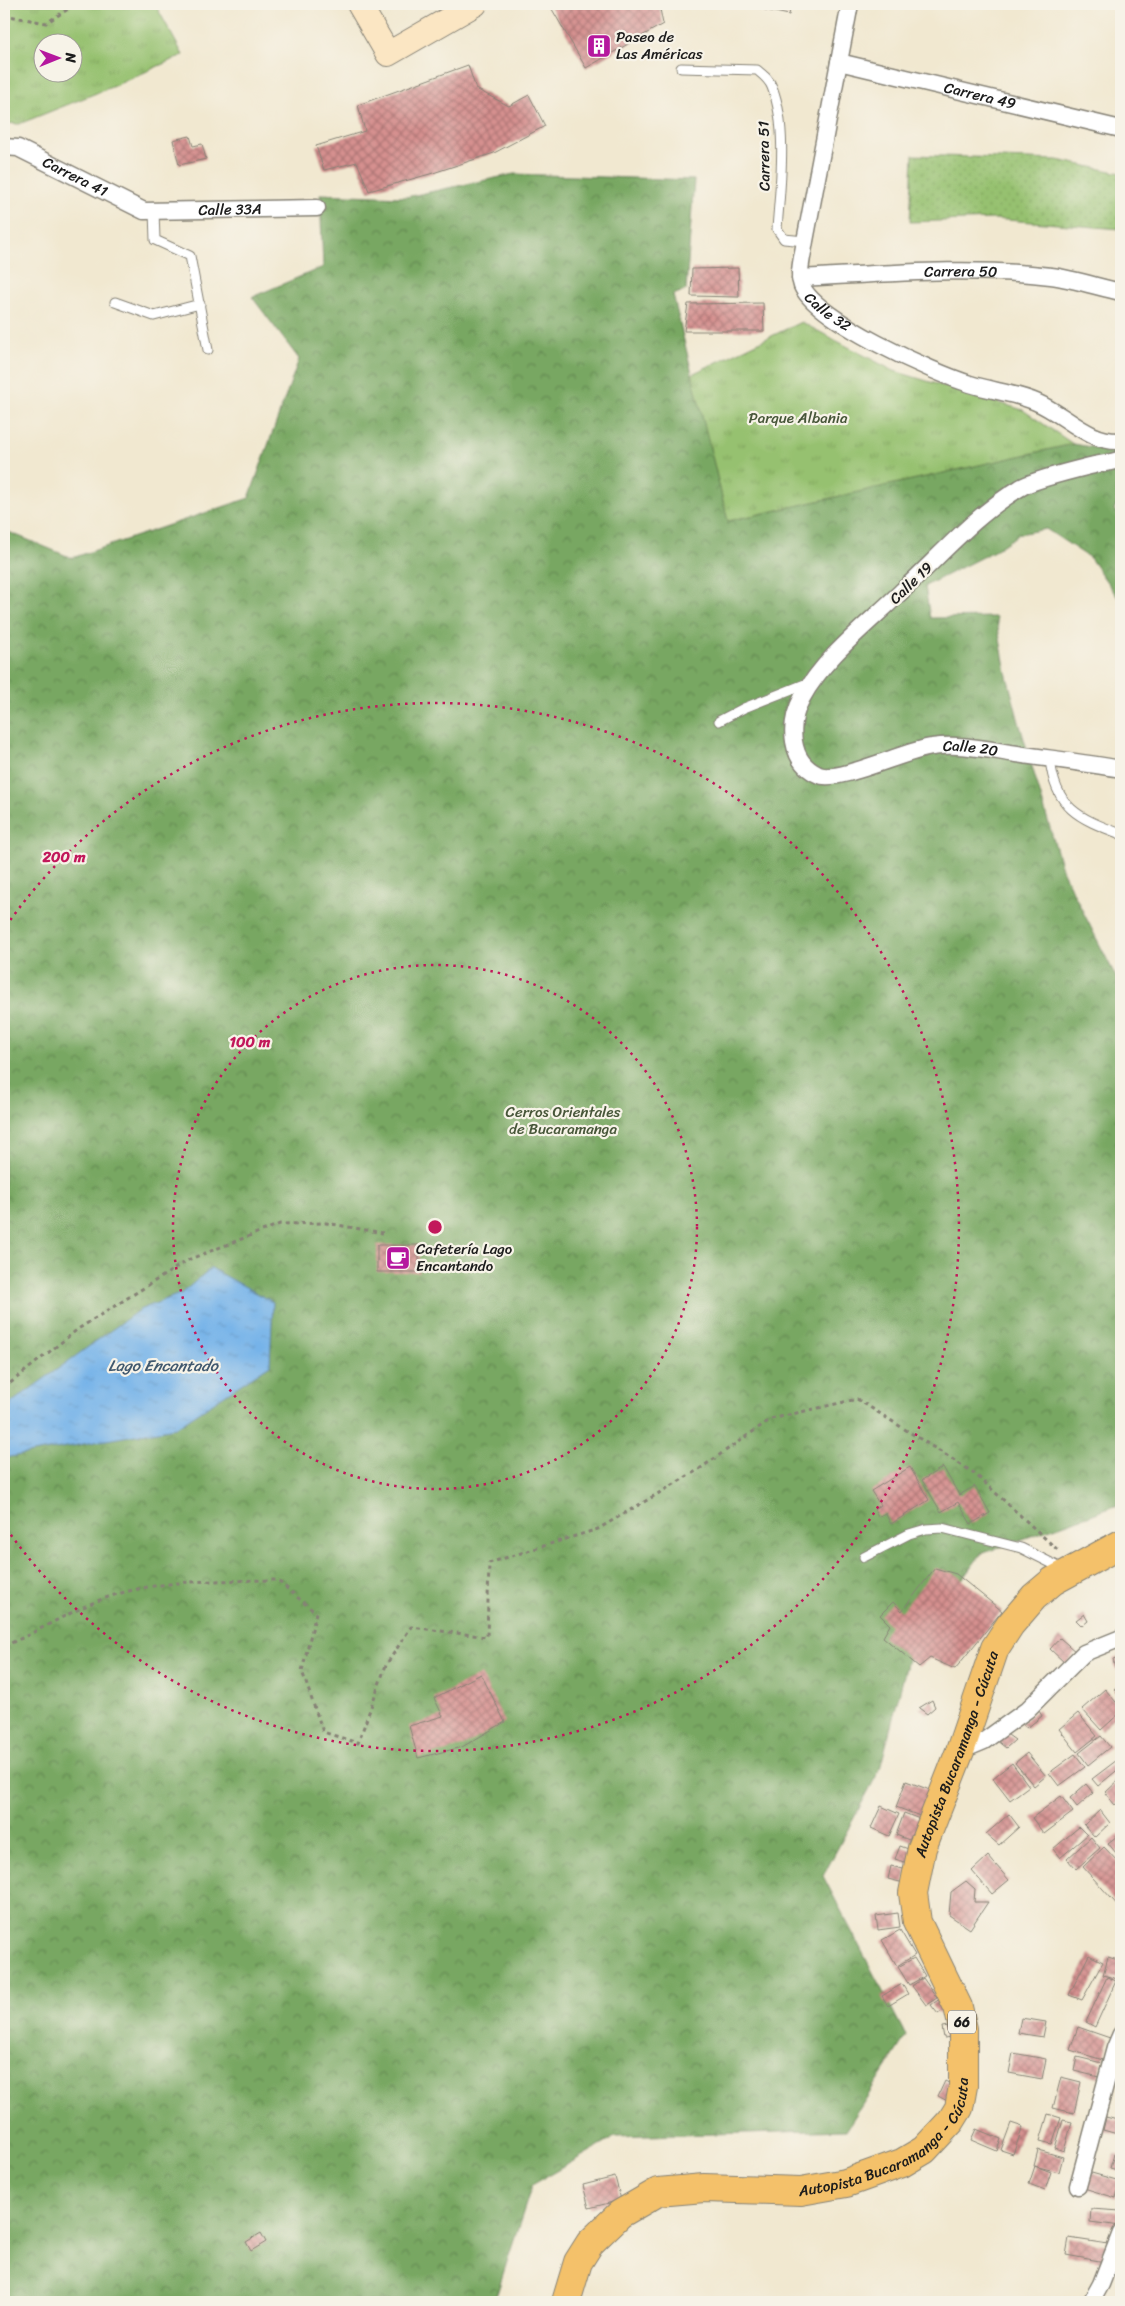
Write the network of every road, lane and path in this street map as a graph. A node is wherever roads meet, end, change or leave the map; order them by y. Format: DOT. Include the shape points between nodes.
graph roads {
  1 [pos="76,4"];
  2 [pos="359,4"];
  3 [pos="474,4"];
  4 [pos="850,4"];
  5 [pos="4,15"];
  6 [pos="839,62"];
  7 [pos="681,68"];
  8 [pos="1121,128"];
  9 [pos="4,147"];
  10 [pos="318,208"];
  11 [pos="149,211"];
  12 [pos="804,241"];
  13 [pos="800,278"];
  14 [pos="1121,292"];
  15 [pos="115,302"];
  16 [pos="200,304"];
  17 [pos="208,350"];
  18 [pos="1121,441"];
  19 [pos="1121,459"];
  20 [pos="815,680"];
  21 [pos="719,721"];
  22 [pos="1050,759"];
  23 [pos="1121,769"];
  24 [pos="822,776"];
  25 [pos="1121,834"];
  26 [pos="382,1233"];
  27 [pos="4,1388"];
  28 [pos="1121,1544"];
  29 [pos="864,1557"];
  30 [pos="1073,1570"];
  31 [pos="1121,1638"];
  32 [pos="4,1646"];
  33 [pos="960,1751"];
  34 [pos="1121,2034"];
  35 [pos="1078,2186"];
  36 [pos="1121,2232"];
  37 [pos="566,2302"];
  38 [pos="1091,2302"];
  1 -- 5 [label="path" via="46,23"];
  2 -- 3 [label="street" via="388,54"];
  4 -- 6 [label="street, Calle 32"];
  6 -- 8 [label="street, Carrera 49"];
  6 -- 12 [label="street, Calle 32"];
  7 -- 12 [label="lane, Carrera 51" via="757,70 766,77 776,100 780,132 777,229 784,239"];
  9 -- 11 [label="street, Carrera 41" via="18,148"];
  10 -- 11 [label="street, Calle 33A"];
  11 -- 16 [label="lane" via="155,240 190,256"];
  12 -- 13 [label="street, Calle 32"];
  13 -- 14 [label="street, Carrera 50" via="1006,272 1052,276"];
  13 -- 18 [label="street, Calle 32" via="803,288 822,309 880,344 946,376 1037,402 1086,432 1103,439"];
  15 -- 16 [label="lane" via="154,316"];
  16 -- 17 [label="lane"];
  19 -- 20 [label="street, Calle 19" via="1022,486 988,510 845,646"];
  20 -- 21 [label="lane"];
  20 -- 24 [label="street, Calle 19" via="802,697 795,714 794,740 801,762"];
  22 -- 23 [label="street, Calle 20"];
  22 -- 24 [label="street, Calle 20" via="967,746 932,747 893,757 858,771 833,777"];
  22 -- 25 [label="lane" via="1052,778 1060,798 1076,813"];
  26 -- 27 [label="path" via="326,1223 280,1224 190,1259 78,1329"];
  28 -- 30 [label="highway, Autopista Bucaramanga - Cúcuta / 66"];
  29 -- 30 [label="lane" via="909,1534 942,1528 1021,1548"];
  30 -- 32 [label="path" via="974,1473 857,1399 771,1419 698,1470 598,1529 489,1563 487,1637 411,1627 386,1665 358,1744 323,1732 302,1671 316,1614 276,1580 186,1582 125,1592 62,1615"];
  30 -- 33 [label="highway, Autopista Bucaramanga - Cúcuta / 66" via="1034,1597 995,1648"];
  31 -- 33 [label="street" via="1084,1653 1027,1710 984,1741"];
  33 -- 37 [label="highway, Autopista Bucaramanga - Cúcuta / 66" via="922,1848 913,1893 921,1932 961,2016 964,2071 959,2108 952,2121 924,2150 902,2163 846,2183 801,2191 682,2188 658,2192 620,2214 590,2243 578,2262"];
  34 -- 35 [label="street"];
  36 -- 38 [label="street"];
}
